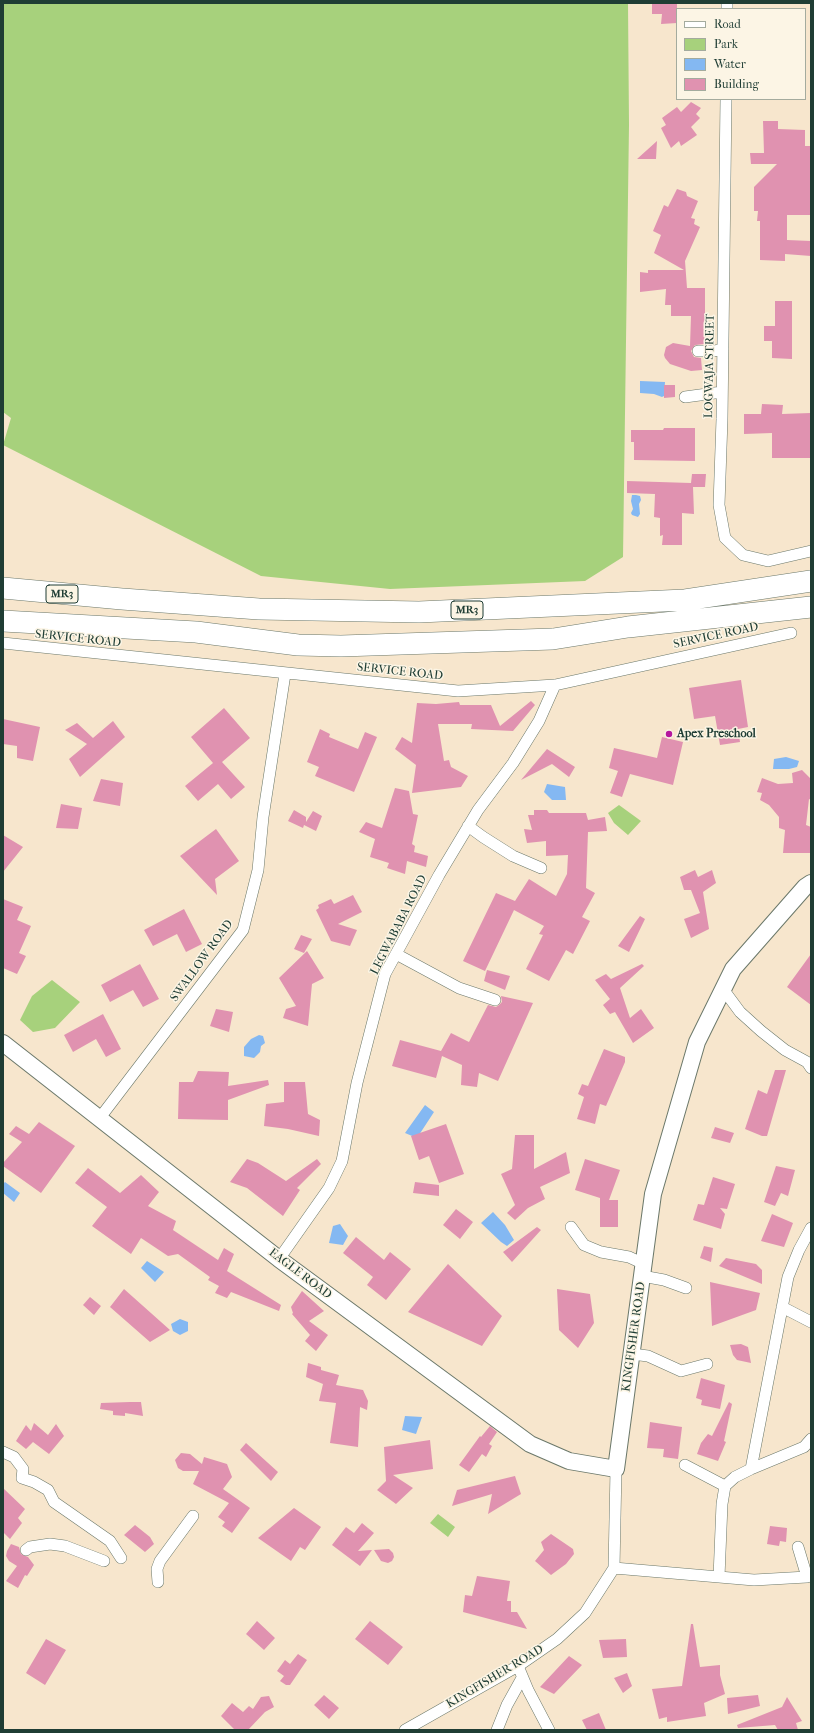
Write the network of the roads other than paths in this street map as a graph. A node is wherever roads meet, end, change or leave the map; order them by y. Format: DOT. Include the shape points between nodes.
graph roads {
  1 [pos="726,100"];
  2 [pos="723,349"];
  3 [pos="698,351"];
  4 [pos="722,392"];
  5 [pos="685,398"];
  6 [pos="811,551"];
  7 [pos="3,581"];
  8 [pos="811,581"];
  9 [pos="3,588"];
  10 [pos="122,600"];
  11 [pos="811,607"];
  12 [pos="3,621"];
  13 [pos="791,633"];
  14 [pos="3,644"];
  15 [pos="285,674"];
  16 [pos="555,685"];
  17 [pos="468,826"];
  18 [pos="541,868"];
  19 [pos="811,882"];
  20 [pos="396,954"];
  21 [pos="723,989"];
  22 [pos="495,1000"];
  23 [pos="3,1043"];
  24 [pos="811,1068"];
  25 [pos="99,1120"];
  26 [pos="570,1227"];
  27 [pos="811,1228"];
  28 [pos="279,1259"];
  29 [pos="643,1270"];
  30 [pos="686,1288"];
  31 [pos="782,1306"];
  32 [pos="811,1322"];
  33 [pos="632,1354"];
  34 [pos="707,1364"];
  35 [pos="811,1439"];
  36 [pos="3,1452"];
  37 [pos="685,1465"];
  38 [pos="616,1469"];
  39 [pos="751,1469"];
  40 [pos="725,1486"];
  41 [pos="193,1516"];
  42 [pos="798,1547"];
  43 [pos="26,1550"];
  44 [pos="121,1558"];
  45 [pos="104,1561"];
  46 [pos="614,1568"];
  47 [pos="809,1576"];
  48 [pos="719,1577"];
  49 [pos="158,1582"];
  50 [pos="518,1666"];
  51 [pos="522,1678"];
  52 [pos="405,1730"];
  53 [pos="497,1730"];
  54 [pos="549,1730"];
  1 -- 2 [label="street, LOGWAJA STREET"];
  2 -- 3 [label="street"];
  2 -- 4 [label="street, LOGWAJA STREET"];
  4 -- 5 [label="street"];
  4 -- 6 [label="street, LOGWAJA STREET" via="719,506 725,538 743,555 768,562"];
  7 -- 10 [label="highway"];
  8 -- 10 [label="highway, MR3" via="685,600 419,612 259,609"];
  9 -- 10 [label="highway, MR3"];
  11 -- 12 [label="highway" via="628,627 553,639 349,645 298,645 196,632"];
  13 -- 16 [label="street, SERVICE ROAD"];
  14 -- 15 [label="street, SERVICE ROAD"];
  15 -- 16 [label="street, SERVICE ROAD" via="458,691"];
  15 -- 25 [label="street, SWALLOW ROAD" via="263,817 258,870 243,930"];
  16 -- 17 [label="street, LEGWABABA ROAD" via="539,722"];
  17 -- 18 [label="street" via="513,856"];
  17 -- 20 [label="street, LEGWABABA ROAD"];
  19 -- 21 [label="street, KINGFISHER ROAD" via="733,969"];
  20 -- 22 [label="street" via="459,988"];
  20 -- 28 [label="street, LEGWABABA ROAD" via="385,974 357,1083 342,1161 329,1188"];
  21 -- 24 [label="street" via="740,1012 761,1031 785,1050 807,1062"];
  21 -- 29 [label="street, KINGFISHER ROAD" via="697,1042 671,1129 653,1194"];
  23 -- 25 [label="street, EAGLE ROAD"];
  25 -- 28 [label="street, EAGLE ROAD"];
  26 -- 29 [label="street" via="584,1245 601,1252 629,1257"];
  27 -- 31 [label="street" via="791,1270"];
  28 -- 38 [label="street, EAGLE ROAD" via="530,1444 569,1461"];
  29 -- 30 [label="street"];
  29 -- 33 [label="street, KINGFISHER ROAD"];
  31 -- 32 [label="street"];
  31 -- 39 [label="street"];
  33 -- 34 [label="street" via="648,1356 681,1371"];
  33 -- 38 [label="street, KINGFISHER ROAD"];
  35 -- 39 [label="street" via="804,1447"];
  36 -- 44 [label="street" via="14,1458 23,1469 22,1478 48,1490 54,1502 110,1541"];
  37 -- 40 [label="street"];
  38 -- 46 [label="street, KINGFISHER ROAD"];
  39 -- 40 [label="street" via="735,1477"];
  40 -- 48 [label="street"];
  41 -- 49 [label="street" via="160,1561"];
  42 -- 47 [label="street"];
  43 -- 45 [label="street" via="50,1544 65,1546"];
  46 -- 48 [label="street"];
  46 -- 50 [label="street, KINGFISHER ROAD" via="585,1613 557,1639"];
  47 -- 48 [label="street" via="754,1580"];
  50 -- 51 [label="street"];
  50 -- 52 [label="street, KINGFISHER ROAD"];
  51 -- 53 [label="street"];
  51 -- 54 [label="street"];
}
